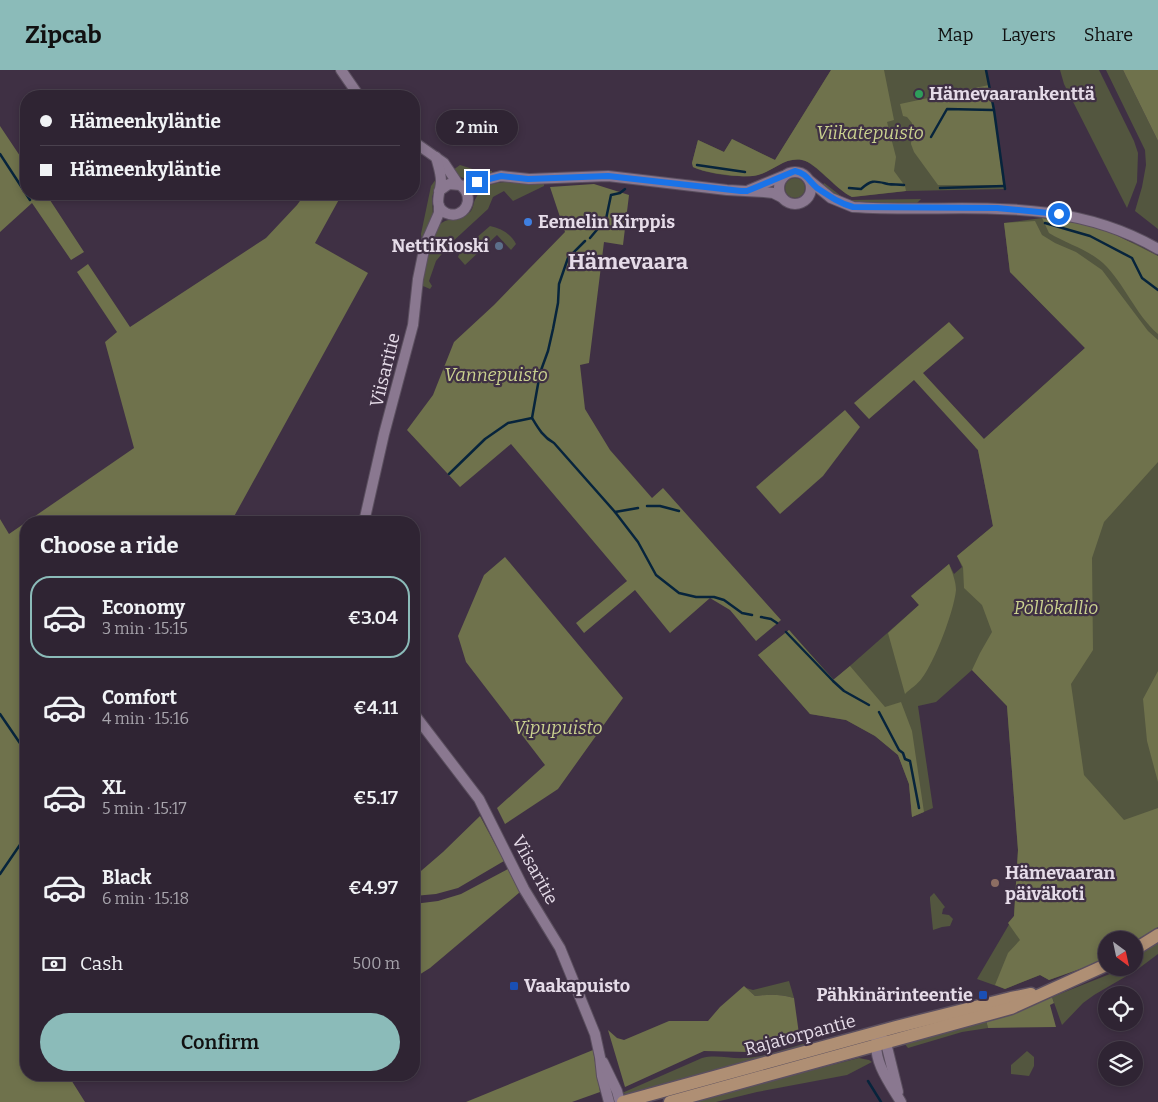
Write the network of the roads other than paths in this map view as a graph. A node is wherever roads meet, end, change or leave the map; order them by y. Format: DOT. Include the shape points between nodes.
graph roads {
  1 [pos="341,70"];
  2 [pos="355,90"];
  3 [pos="420,146"];
  4 [pos="436,157"];
  5 [pos="783,176"];
  6 [pos="487,180"];
  7 [pos="810,181"];
  8 [pos="460,185"];
  9 [pos="440,191"];
  10 [pos="747,191"];
  11 [pos="468,196"];
  12 [pos="781,197"];
  13 [pos="832,198"];
  14 [pos="807,200"];
  15 [pos="440,206"];
  16 [pos="450,214"];
  17 [pos="434,225"];
  18 [pos="1158,249"];
  19 [pos="365,516"];
  20 [pos="420,722"];
  21 [pos="1158,935"];
  22 [pos="1143,944"];
  23 [pos="1098,969"];
  24 [pos="1046,992"];
  25 [pos="878,1032"];
  26 [pos="880,1044"];
  27 [pos="600,1057"];
  28 [pos="609,1102"];
  29 [pos="622,1102"];
  30 [pos="670,1102"];
  31 [pos="901,1102"];
  1 -- 2 [label="street"];
  3 -- 4 [label="street"];
  4 -- 8 [label="street"];
  4 -- 9 [label="street" via="441,174"];
  5 -- 7 [label="street" via="801,172"];
  5 -- 10 [label="street"];
  5 -- 12 [label="street" via="779,185"];
  6 -- 8 [label="street"];
  6 -- 10 [label="street" via="501,176 528,179 608,176"];
  6 -- 11 [label="street"];
  7 -- 13 [label="street"];
  7 -- 14 [label="street"];
  8 -- 9 [label="street" via="447,185"];
  8 -- 11 [label="street"];
  9 -- 15 [label="street"];
  10 -- 12 [label="street" via="773,193"];
  11 -- 16 [label="street" via="464,210"];
  12 -- 14 [label="street" via="792,204"];
  13 -- 14 [label="street"];
  13 -- 18 [label="street" via="845,205 864,208 997,208 1059,214 1096,222"];
  15 -- 16 [label="street"];
  15 -- 17 [label="street, Viisaritie"];
  16 -- 17 [label="street"];
  17 -- 19 [label="street, Viisaritie" via="425,245 413,325"];
  20 -- 27 [label="street, Viisaritie" via="483,805 511,863 560,948 595,1034"];
  21 -- 22 [label="main road"];
  23 -- 24 [label="main road, Rajatorpantie"];
  24 -- 25 [label="main road, Rajatorpantie"];
  24 -- 26 [label="main road, Rajatorpantie" via="1011,1008"];
  25 -- 26 [label="street"];
  25 -- 29 [label="main road, Rajatorpantie"];
  26 -- 30 [label="main road, Rajatorpantie"];
  26 -- 31 [label="street" via="885,1076"];
  27 -- 28 [label="street, Viisaritie"];
  27 -- 29 [label="street, Viisaritie"];
}
